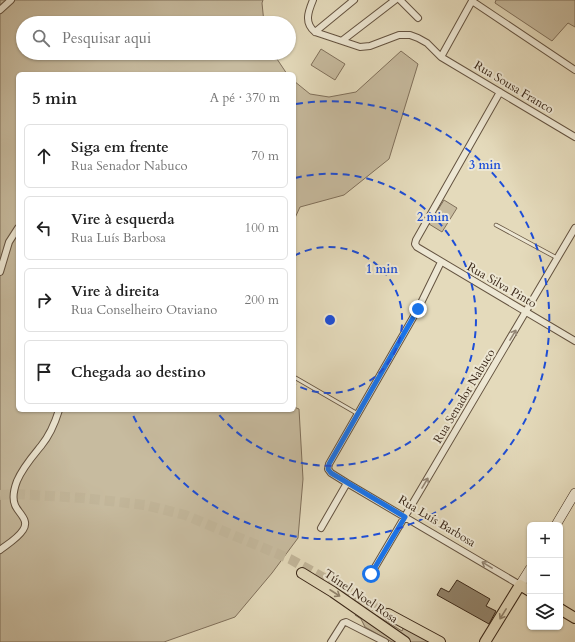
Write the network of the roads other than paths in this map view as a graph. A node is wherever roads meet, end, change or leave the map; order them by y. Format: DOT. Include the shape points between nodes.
graph roads {
  1 [pos="11,0"];
  2 [pos="313,0"];
  3 [pos="353,0"];
  4 [pos="395,0"];
  5 [pos="400,0"];
  6 [pos="472,1"];
  7 [pos="0,10"];
  8 [pos="418,18"];
  9 [pos="315,32"];
  10 [pos="343,40"];
  11 [pos="441,57"];
  12 [pos="575,70"];
  13 [pos="500,92"];
  14 [pos="575,137"];
  15 [pos="496,225"];
  16 [pos="575,228"];
  17 [pos="16,231"];
  18 [pos="557,258"];
  19 [pos="441,262"];
  20 [pos="0,272"];
  21 [pos="526,312"];
  22 [pos="575,341"];
  23 [pos="296,378"];
  24 [pos="58,412"];
  25 [pos="358,414"];
  26 [pos="347,483"];
  27 [pos="575,493"];
  28 [pos="405,517"];
  29 [pos="558,522"];
  30 [pos="321,528"];
  31 [pos="0,550"];
  32 [pos="302,573"];
  33 [pos="371,574"];
  34 [pos="527,574"];
  35 [pos="520,585"];
  36 [pos="527,589"];
  37 [pos="563,611"];
  38 [pos="388,614"];
  39 [pos="575,618"];
  40 [pos="331,642"];
  41 [pos="385,642"];
  42 [pos="405,642"];
  43 [pos="440,642"];
  44 [pos="485,642"];
  1 -- 7 [label="street"];
  2 -- 9 [label="street" via="308,21 309,27"];
  3 -- 9 [label="street"];
  4 -- 10 [label="street"];
  5 -- 8 [label="street"];
  6 -- 11 [label="street"];
  6 -- 12 [label="street"];
  9 -- 10 [label="street, Rua Sousa Franco"];
  10 -- 11 [label="street, Rua Sousa Franco" via="360,47 399,35 410,35 428,43"];
  11 -- 13 [label="street, Rua Sousa Franco"];
  13 -- 14 [label="street, Rua Sousa Franco"];
  13 -- 19 [label="street, Rua Silva Pinto" via="416,240 417,247"];
  15 -- 18 [label="lane"];
  16 -- 18 [label="street, Rua Senador Nabuco"];
  17 -- 20 [label="street" via="9,242"];
  18 -- 21 [label="street, Rua Senador Nabuco"];
  19 -- 21 [label="street, Rua Silva Pinto"];
  19 -- 25 [label="street" via="418,309"];
  21 -- 22 [label="street, Rua Silva Pinto"];
  28 -- 21 [label="street, Rua Senador Nabuco, one-way"];
  23 -- 25 [label="lane"];
  24 -- 31 [label="street" via="50,433 25,466 15,486 15,507 24,519 24,530"];
  25 -- 26 [label="street, Rua Luís Barbosa" via="328,469"];
  26 -- 28 [label="street, Rua Luís Barbosa"];
  26 -- 30 [label="street"];
  27 -- 29 [label="street"];
  28 -- 33 [label="street, Rua Senador Nabuco"];
  35 -- 28 [label="street, Rua Luís Barbosa, one-way"];
  32 -- 42 [label="main road, Túnel Noel Rosa, one-way"];
  34 -- 35 [label="street"];
  35 -- 36 [label="main road, Rua Luís Barbosa"];
  35 -- 44 [label="main road, one-way"];
  37 -- 39 [label="main road"];
  38 -- 43 [label="main road, Túnel Noel Rosa"];
  40 -- 41 [label="street" via="346,622"];
}
